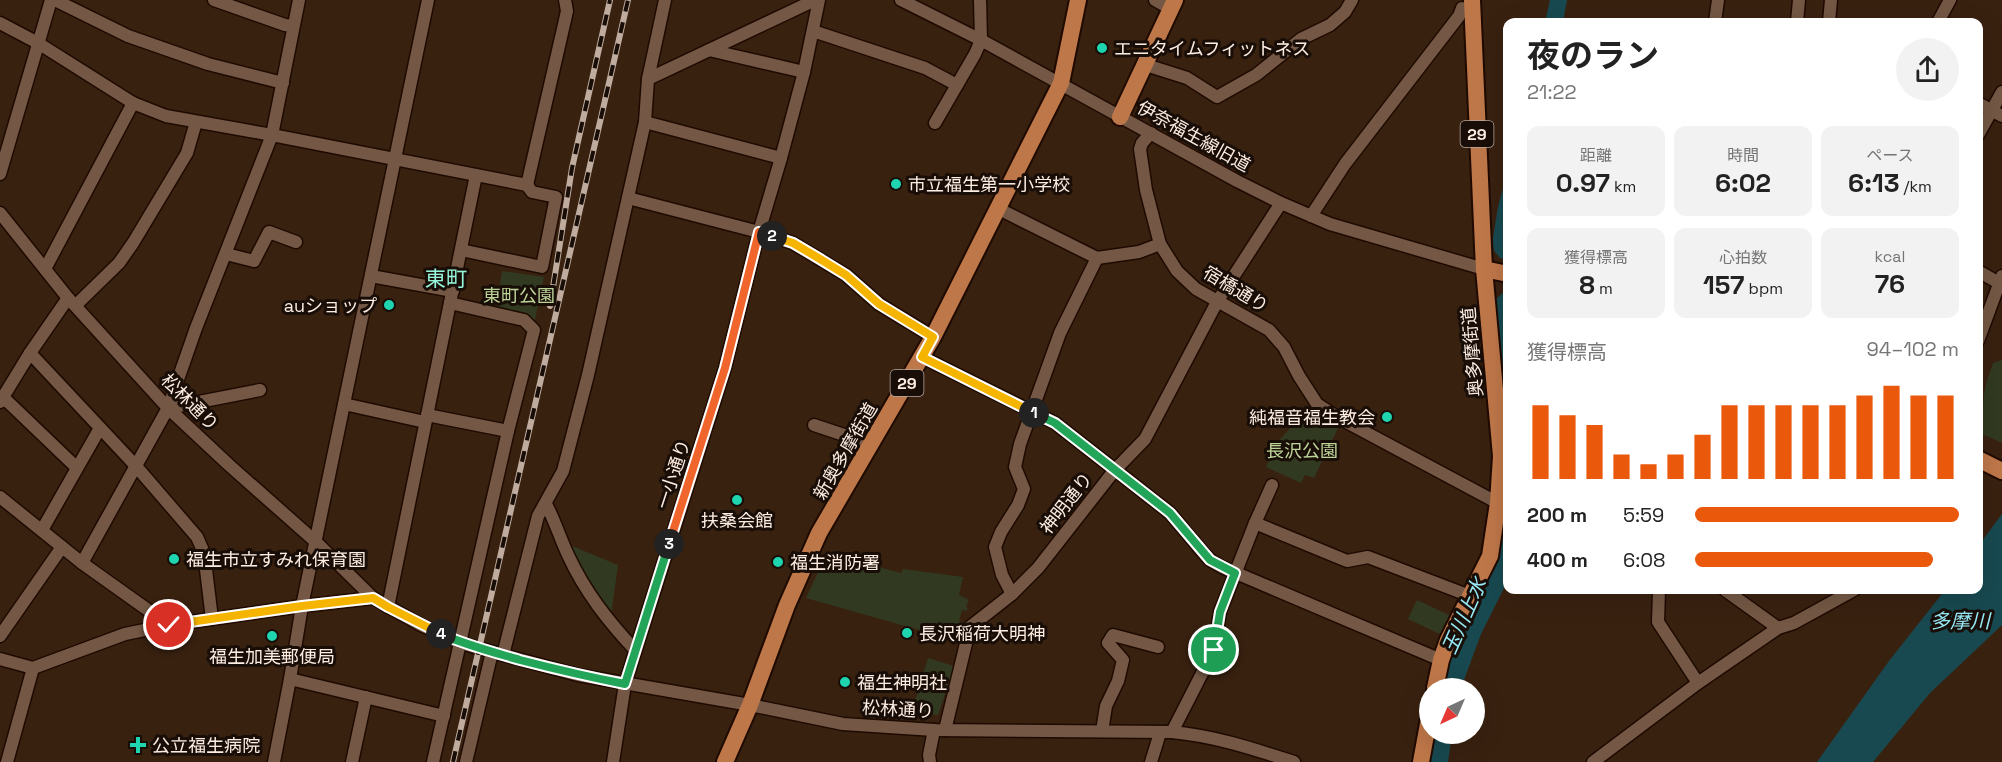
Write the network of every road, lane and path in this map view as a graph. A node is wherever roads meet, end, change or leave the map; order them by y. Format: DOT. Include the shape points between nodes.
graph roads {
  1 [pos="53,0"];
  2 [pos="214,0"];
  3 [pos="299,0"];
  4 [pos="428,0"];
  5 [pos="565,0"];
  6 [pos="665,0"];
  7 [pos="817,0"];
  8 [pos="901,0"];
  9 [pos="980,0"];
  10 [pos="1077,0"];
  11 [pos="1155,0"];
  12 [pos="1352,0"];
  13 [pos="1718,0"];
  14 [pos="1799,0"];
  15 [pos="1831,0"];
  16 [pos="1950,0"];
  17 [pos="1173,4"];
  18 [pos="1466,4"];
  19 [pos="1715,18"];
  20 [pos="1797,18"];
  21 [pos="1829,18"];
  22 [pos="1940,18"];
  23 [pos="0,22"];
  24 [pos="293,26"];
  25 [pos="813,31"];
  26 [pos="981,40"];
  27 [pos="38,43"];
  28 [pos="709,50"];
  29 [pos="1146,65"];
  30 [pos="804,72"];
  31 [pos="648,79"];
  32 [pos="283,83"];
  33 [pos="1061,83"];
  34 [pos="957,85"];
  35 [pos="2002,92"];
  36 [pos="133,103"];
  37 [pos="1983,106"];
  38 [pos="1997,113"];
  39 [pos="1120,117"];
  40 [pos="196,122"];
  41 [pos="645,122"];
  42 [pos="935,123"];
  43 [pos="1983,129"];
  44 [pos="1151,134"];
  45 [pos="272,135"];
  46 [pos="395,158"];
  47 [pos="781,158"];
  48 [pos="0,174"];
  49 [pos="476,175"];
  50 [pos="527,185"];
  51 [pos="628,198"];
  52 [pos="1281,203"];
  53 [pos="999,209"];
  54 [pos="0,213"];
  55 [pos="1311,216"];
  56 [pos="759,232"];
  57 [pos="296,242"];
  58 [pos="1160,244"];
  59 [pos="461,250"];
  60 [pos="226,254"];
  61 [pos="1097,258"];
  62 [pos="45,269"];
  63 [pos="1486,269"];
  64 [pos="1503,273"];
  65 [pos="1983,273"];
  66 [pos="371,276"];
  67 [pos="2001,279"];
  68 [pos="451,297"];
  69 [pos="72,302"];
  70 [pos="1217,302"];
  71 [pos="1983,328"];
  72 [pos="933,337"];
  73 [pos="30,353"];
  74 [pos="922,357"];
  75 [pos="260,390"];
  76 [pos="3,392"];
  77 [pos="344,404"];
  78 [pos="168,408"];
  79 [pos="1032,412"];
  80 [pos="426,418"];
  81 [pos="814,425"];
  82 [pos="100,428"];
  83 [pos="508,432"];
  84 [pos="871,444"];
  85 [pos="135,465"];
  86 [pos="77,468"];
  87 [pos="1114,471"];
  88 [pos="1272,485"];
  89 [pos="0,497"];
  90 [pos="546,504"];
  91 [pos="1503,505"];
  92 [pos="1255,523"];
  93 [pos="42,530"];
  94 [pos="316,542"];
  95 [pos="62,547"];
  96 [pos="82,563"];
  97 [pos="1235,573"];
  98 [pos="1012,594"];
  99 [pos="1659,594"];
  100 [pos="1731,594"];
  101 [pos="1847,594"];
  102 [pos="1470,596"];
  103 [pos="373,598"];
  104 [pos="302,606"];
  105 [pos="388,607"];
  106 [pos="212,619"];
  107 [pos="169,625"];
  108 [pos="1778,628"];
  109 [pos="0,636"];
  110 [pos="461,643"];
  111 [pos="1158,646"];
  112 [pos="635,650"];
  113 [pos="498,654"];
  114 [pos="0,659"];
  115 [pos="1441,660"];
  116 [pos="33,668"];
  117 [pos="1437,678"];
  118 [pos="290,679"];
  119 [pos="1698,683"];
  120 [pos="625,684"];
  121 [pos="366,697"];
  122 [pos="750,705"];
  123 [pos="444,716"];
  124 [pos="940,730"];
  125 [pos="1102,731"];
  126 [pos="1166,733"];
  127 [pos="1424,744"];
  128 [pos="7,762"];
  129 [pos="274,762"];
  130 [pos="352,762"];
  131 [pos="433,762"];
  132 [pos="465,762"];
  133 [pos="613,762"];
  134 [pos="724,762"];
  135 [pos="930,762"];
  136 [pos="1151,762"];
  137 [pos="1294,762"];
  138 [pos="1421,762"];
  139 [pos="1593,762"];
  1 -- 27 [label="street"];
  1 -- 32 [label="street" via="128,36 208,64"];
  2 -- 24 [label="street"];
  3 -- 24 [label="street"];
  4 -- 46 [label="street"];
  5 -- 50 [label="street" via="567,11"];
  6 -- 31 [label="street"];
  7 -- 25 [label="street, 一小通り"];
  7 -- 28 [label="street"];
  8 -- 26 [label="street, 伊奈福生線旧道"];
  9 -- 26 [label="street"];
  10 -- 33 [label="main road, 新奥多摩街道 / 29"];
  11 -- 17 [label="street"];
  12 -- 29 [label="street" via="1330,25 1302,39 1256,75 1217,98 1187,78"];
  13 -- 19 [label="street"];
  14 -- 20 [label="street"];
  15 -- 21 [label="street"];
  16 -- 22 [label="street"];
  17 -- 29 [label="main road"];
  18 -- 55 [label="street" via="1345,164"];
  18 -- 63 [label="main road, 奥多摩街道 / 29"];
  23 -- 27 [label="street"];
  24 -- 32 [label="street"];
  25 -- 30 [label="street, 一小通り"];
  25 -- 34 [label="street" via="925,68"];
  26 -- 33 [label="street, 伊奈福生線旧道"];
  26 -- 34 [label="street"];
  27 -- 36 [label="street"];
  27 -- 48 [label="street"];
  28 -- 30 [label="street"];
  28 -- 31 [label="street"];
  29 -- 39 [label="main road"];
  30 -- 47 [label="street, 一小通り"];
  31 -- 41 [label="street"];
  32 -- 45 [label="street"];
  33 -- 39 [label="street, 伊奈福生線旧道"];
  33 -- 53 [label="main road, 新奥多摩街道 / 29"];
  34 -- 42 [label="street"];
  35 -- 38 [label="street"];
  36 -- 40 [label="street"];
  36 -- 62 [label="street"];
  37 -- 38 [label="street"];
  38 -- 43 [label="street"];
  39 -- 44 [label="street, 伊奈福生線旧道"];
  40 -- 45 [label="street"];
  40 -- 69 [label="street" via="187,153 133,243 119,263"];
  41 -- 47 [label="street"];
  41 -- 51 [label="street"];
  44 -- 52 [label="street, 伊奈福生線旧道"];
  44 -- 58 [label="street, 宿橋通り" via="1142,143 1140,156"];
  45 -- 46 [label="street"];
  45 -- 60 [label="street"];
  46 -- 49 [label="street"];
  46 -- 66 [label="street"];
  47 -- 56 [label="street, 一小通り"];
  49 -- 50 [label="street"];
  49 -- 59 [label="street"];
  50 -- 59 [label="street" via="532,192 556,197 542,267"];
  51 -- 56 [label="street"];
  51 -- 90 [label="street" via="588,375 562,471"];
  52 -- 55 [label="street, 伊奈福生線旧道"];
  52 -- 70 [label="street, 神明通り"];
  53 -- 61 [label="street"];
  53 -- 72 [label="main road, 新奥多摩街道 / 29"];
  54 -- 62 [label="street, 松林通り"];
  55 -- 63 [label="street, 伊奈福生線旧道"];
  56 -- 72 [label="street" via="793,243 820,259 846,275 879,304"];
  56 -- 112 [label="street, 一小通り" via="725,368"];
  57 -- 60 [label="street" via="269,232 254,261"];
  58 -- 61 [label="street" via="1139,252"];
  58 -- 70 [label="street, 宿橋通り" via="1177,271"];
  59 -- 68 [label="street"];
  60 -- 78 [label="street"];
  61 -- 79 [label="street" via="1060,333"];
  62 -- 69 [label="street, 松林通り"];
  63 -- 64 [label="main road"];
  63 -- 91 [label="main road, 奥多摩街道 / 29"];
  65 -- 67 [label="street"];
  66 -- 68 [label="street"];
  66 -- 77 [label="street"];
  67 -- 71 [label="street"];
  68 -- 80 [label="street"];
  68 -- 83 [label="street" via="524,320 534,330"];
  69 -- 73 [label="street"];
  69 -- 78 [label="street, 松林通り"];
  70 -- 87 [label="street, 神明通り" via="1145,439"];
  70 -- 91 [label="street, 宿橋通り" via="1269,330 1284,347 1317,404"];
  72 -- 74 [label="main road, 新奥多摩街道 / 29"];
  73 -- 76 [label="street"];
  73 -- 82 [label="street"];
  74 -- 79 [label="street"];
  74 -- 84 [label="main road, 新奥多摩街道 / 29"];
  75 -- 78 [label="street"];
  76 -- 86 [label="street"];
  77 -- 80 [label="street"];
  77 -- 94 [label="street"];
  78 -- 85 [label="street"];
  78 -- 94 [label="street, 松林通り"];
  79 -- 87 [label="street" via="1055,423"];
  79 -- 98 [label="street" via="1015,467 1024,489 996,547 1002,575"];
  80 -- 83 [label="street"];
  80 -- 105 [label="street"];
  81 -- 84 [label="street"];
  82 -- 85 [label="street"];
  82 -- 86 [label="street"];
  83 -- 110 [label="street"];
  84 -- 122 [label="main road, 新奥多摩街道 / 29" via="819,533"];
  85 -- 96 [label="street"];
  85 -- 106 [label="street" via="197,537 204,552"];
  86 -- 93 [label="street"];
  87 -- 97 [label="street" via="1170,513 1210,560"];
  87 -- 98 [label="street, 神明通り" via="1038,568"];
  88 -- 92 [label="street"];
  89 -- 93 [label="street"];
  90 -- 112 [label="street" via="596,606"];
  90 -- 113 [label="street" via="538,516"];
  91 -- 102 [label="main road, 奥多摩街道 / 29" via="1490,556"];
  92 -- 97 [label="street"];
  92 -- 102 [label="street" via="1347,561 1368,556"];
  93 -- 95 [label="street"];
  94 -- 103 [label="street, 松林通り"];
  94 -- 104 [label="street"];
  95 -- 96 [label="street"];
  95 -- 109 [label="street"];
  96 -- 107 [label="street"];
  97 -- 115 [label="street"];
  97 -- 126 [label="street" via="1220,612 1214,650"];
  98 -- 124 [label="street, 神明通り" via="970,627"];
  99 -- 119 [label="street" via="1658,622"];
  100 -- 108 [label="street"];
  101 -- 108 [label="street"];
  102 -- 115 [label="main road, 奥多摩街道 / 29"];
  103 -- 104 [label="street"];
  103 -- 105 [label="street, 松林通り"];
  104 -- 106 [label="street"];
  104 -- 118 [label="street"];
  105 -- 110 [label="street, 松林通り"];
  106 -- 107 [label="street"];
  107 -- 116 [label="street" via="125,634"];
  108 -- 119 [label="street"];
  110 -- 113 [label="street, 松林通り"];
  110 -- 123 [label="street"];
  111 -- 125 [label="street" via="1113,635 1108,643 1123,660 1119,681 1106,706"];
  112 -- 120 [label="street, 一小通り"];
  113 -- 120 [label="street, 松林通り"];
  113 -- 132 [label="street"];
  114 -- 116 [label="street"];
  115 -- 117 [label="main road, 奥多摩街道 / 29"];
  116 -- 128 [label="street"];
  118 -- 121 [label="street"];
  118 -- 129 [label="street"];
  119 -- 139 [label="street"];
  120 -- 122 [label="street, 松林通り"];
  120 -- 133 [label="street, 一小通り"];
  121 -- 123 [label="street"];
  121 -- 130 [label="street"];
  122 -- 124 [label="street, 松林通り" via="843,724"];
  122 -- 134 [label="main road, 新奥多摩街道 / 29"];
  123 -- 131 [label="street"];
  124 -- 125 [label="street, 松林通り"];
  124 -- 135 [label="street, 神明通り" via="929,755"];
  125 -- 126 [label="street, 松林通り"];
  126 -- 136 [label="street"];
  126 -- 137 [label="street, 松林通り" via="1223,740"];
  127 -- 138 [label="main road"];
}
